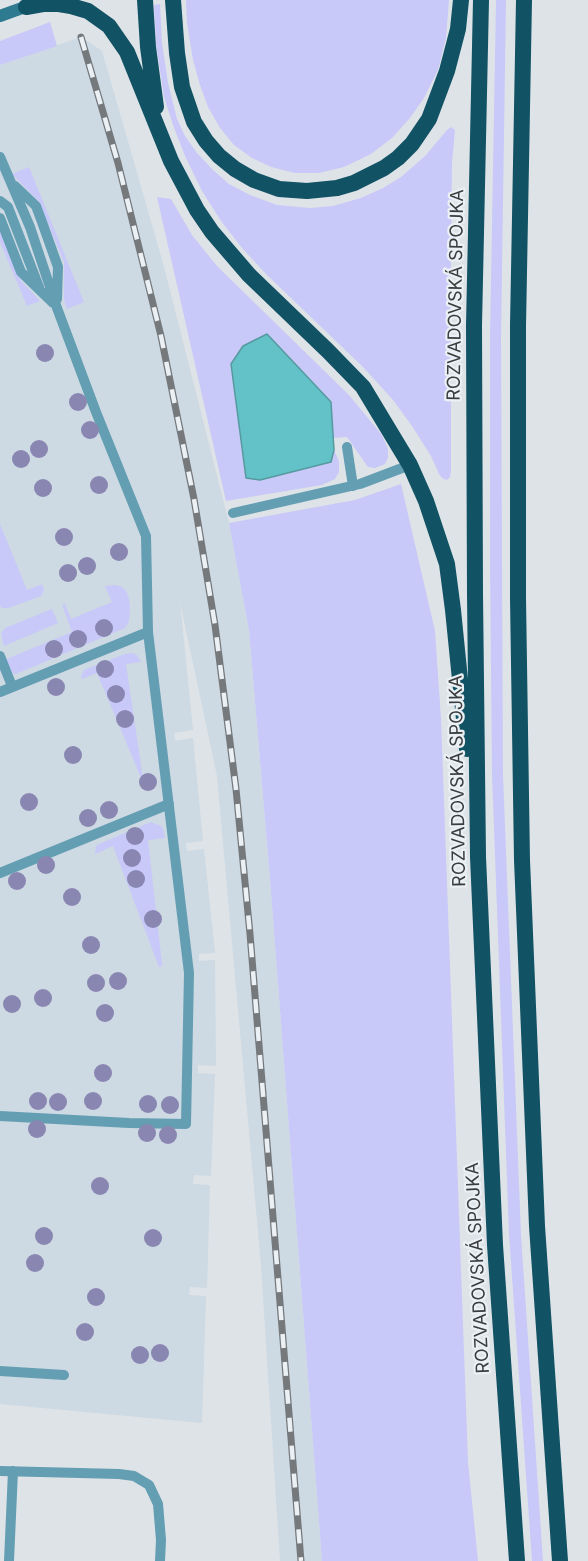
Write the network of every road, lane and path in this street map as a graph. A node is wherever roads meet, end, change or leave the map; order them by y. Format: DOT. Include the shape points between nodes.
graph roads {
  1 [pos="45,0"];
  2 [pos="145,0"];
  3 [pos="173,0"];
  4 [pos="461,0"];
  5 [pos="481,0"];
  6 [pos="524,0"];
  7 [pos="26,7"];
  8 [pos="0,16"];
  9 [pos="159,133"];
  10 [pos="0,157"];
  11 [pos="0,201"];
  12 [pos="0,218"];
  13 [pos="41,290"];
  14 [pos="57,308"];
  15 [pos="347,447"];
  16 [pos="410,465"];
  17 [pos="353,486"];
  18 [pos="233,513"];
  19 [pos="148,632"];
  20 [pos="0,656"];
  21 [pos="12,686"];
  22 [pos="0,692"];
  23 [pos="169,804"];
  24 [pos="478,857"];
  25 [pos="0,873"];
  26 [pos="0,1116"];
  27 [pos="0,1371"];
  28 [pos="64,1375"];
  29 [pos="0,1471"];
  30 [pos="13,1472"];
  31 [pos="9,1561"];
  32 [pos="160,1561"];
  33 [pos="517,1561"];
  34 [pos="560,1561"];
  1 -- 7 [label="main road"];
  2 -- 9 [label="highway"];
  3 -- 4 [label="highway" via="183,87 194,122 206,141 244,175 279,189 307,191 354,183 384,168 412,144 429,119 447,71"];
  5 -- 24 [label="highway, ROZVADOVSKÁ SPOJKA" via="474,325"];
  6 -- 34 [label="highway" via="518,326 522,860 537,1226"];
  7 -- 8 [label="main road"];
  7 -- 9 [label="highway" via="71,6 88,11 109,26 127,52"];
  9 -- 16 [label="highway" via="184,188 212,232 249,275 363,387"];
  10 -- 14 [label="lane" via="30,227"];
  11 -- 13 [label="lane" via="8,207"];
  12 -- 13 [label="lane" via="21,272"];
  13 -- 14 [label="lane"];
  14 -- 19 [label="lane" via="146,536"];
  15 -- 17 [label="lane"];
  16 -- 17 [label="lane"];
  16 -- 24 [label="highway" via="435,524 448,576"];
  17 -- 18 [label="lane"];
  19 -- 21 [label="lane"];
  19 -- 23 [label="lane"];
  20 -- 21 [label="lane"];
  21 -- 22 [label="lane"];
  23 -- 25 [label="lane"];
  23 -- 26 [label="lane" via="189,973 186,1124"];
  24 -- 33 [label="highway, ROZVADOVSKÁ SPOJKA" via="495,1245"];
  27 -- 28 [label="lane"];
  29 -- 30 [label="lane"];
  30 -- 31 [label="lane"];
  30 -- 32 [label="lane" via="134,1476 148,1485 158,1504"];
}
